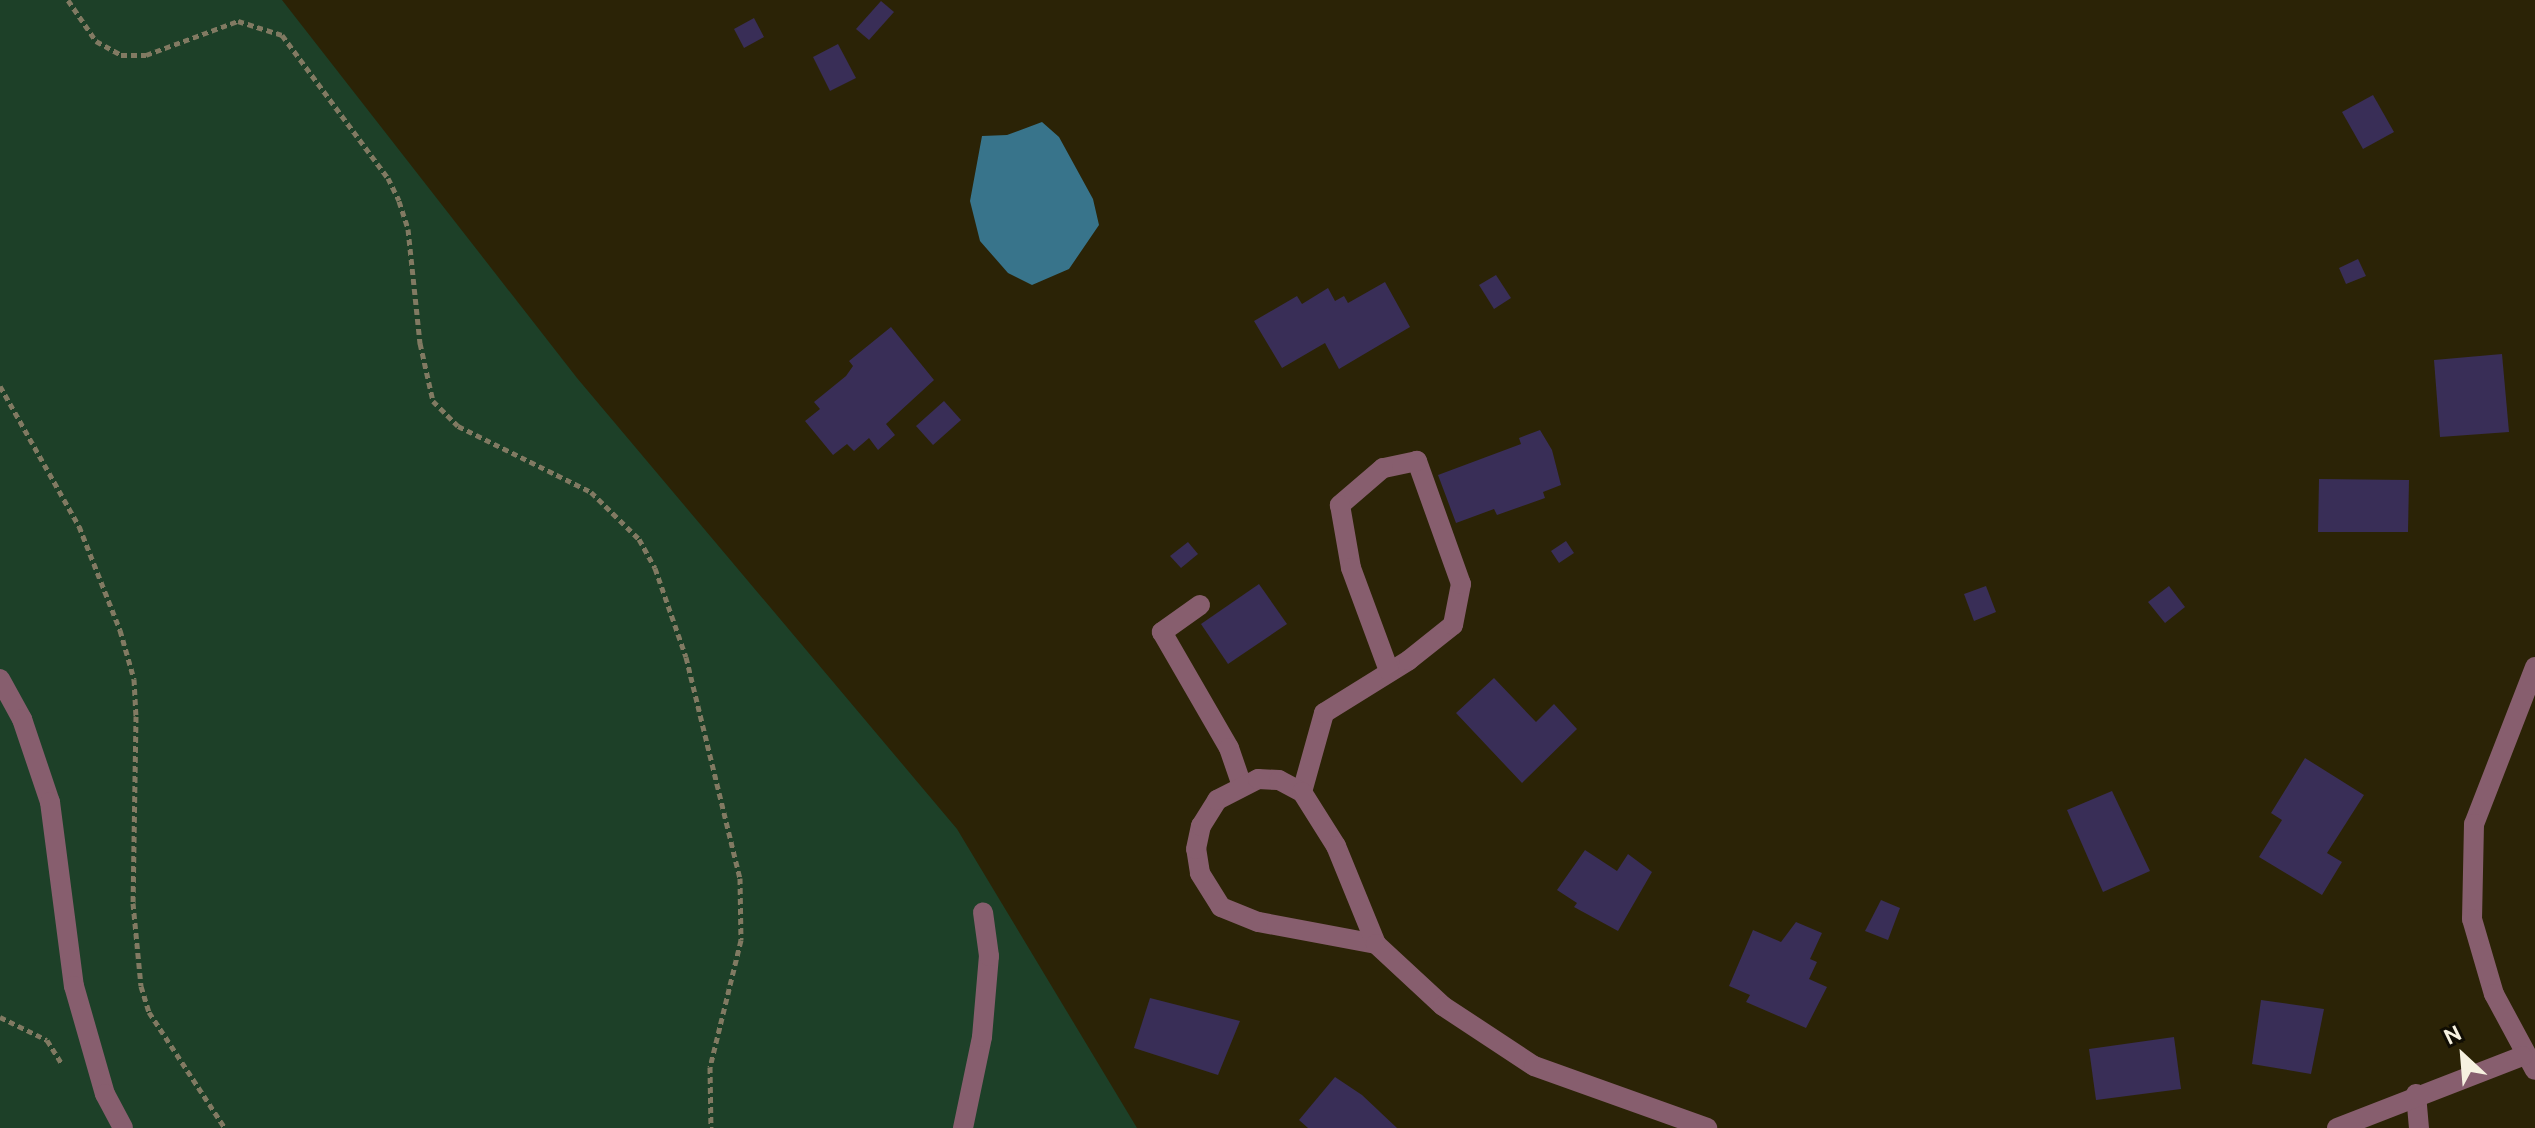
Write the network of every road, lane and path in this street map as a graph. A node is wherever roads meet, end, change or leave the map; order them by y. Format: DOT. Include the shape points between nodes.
graph roads {
  1 [pos="68,0"];
  2 [pos="0,386"];
  3 [pos="1200,605"];
  4 [pos="2535,667"];
  5 [pos="1389,671"];
  6 [pos="0,679"];
  7 [pos="1241,783"];
  8 [pos="1302,792"];
  9 [pos="983,912"];
  10 [pos="1376,944"];
  11 [pos="0,1017"];
  12 [pos="2529,1063"];
  13 [pos="65,1072"];
  14 [pos="2416,1094"];
  15 [pos="123,1128"];
  16 [pos="225,1128"];
  17 [pos="711,1128"];
  18 [pos="963,1128"];
  19 [pos="1707,1128"];
  20 [pos="2337,1128"];
  21 [pos="2419,1128"];
  1 -- 17 [label="path" via="96,41 121,55 146,55 238,21 282,35 388,178 399,201 408,229 420,343 433,401 458,426 591,492 639,539 655,568 686,657 740,878 741,940 710,1067"];
  2 -- 16 [label="path" via="79,526 120,630 134,679 133,903 141,986 149,1012"];
  3 -- 7 [label="street" via="1162,632 1229,748"];
  4 -- 12 [label="street" via="2474,824 2472,919 2494,994"];
  5 -- 5 [label="street" via="1453,625 1461,584 1417,461 1383,468 1340,505 1351,568"];
  5 -- 8 [label="street" via="1324,713"];
  6 -- 15 [label="street" via="22,719 50,802 74,986 96,1067"];
  7 -- 8 [label="street" via="1279,780"];
  7 -- 10 [label="street" via="1217,800 1201,826 1196,849 1200,873 1221,907 1258,922"];
  8 -- 10 [label="street" via="1336,846"];
  9 -- 18 [label="street" via="989,956 982,1037"];
  10 -- 19 [label="street" via="1443,1006 1534,1066"];
  11 -- 13 [label="path" via="47,1040"];
  12 -- 14 [label="street"];
  14 -- 20 [label="street"];
  14 -- 21 [label="street"];
}
